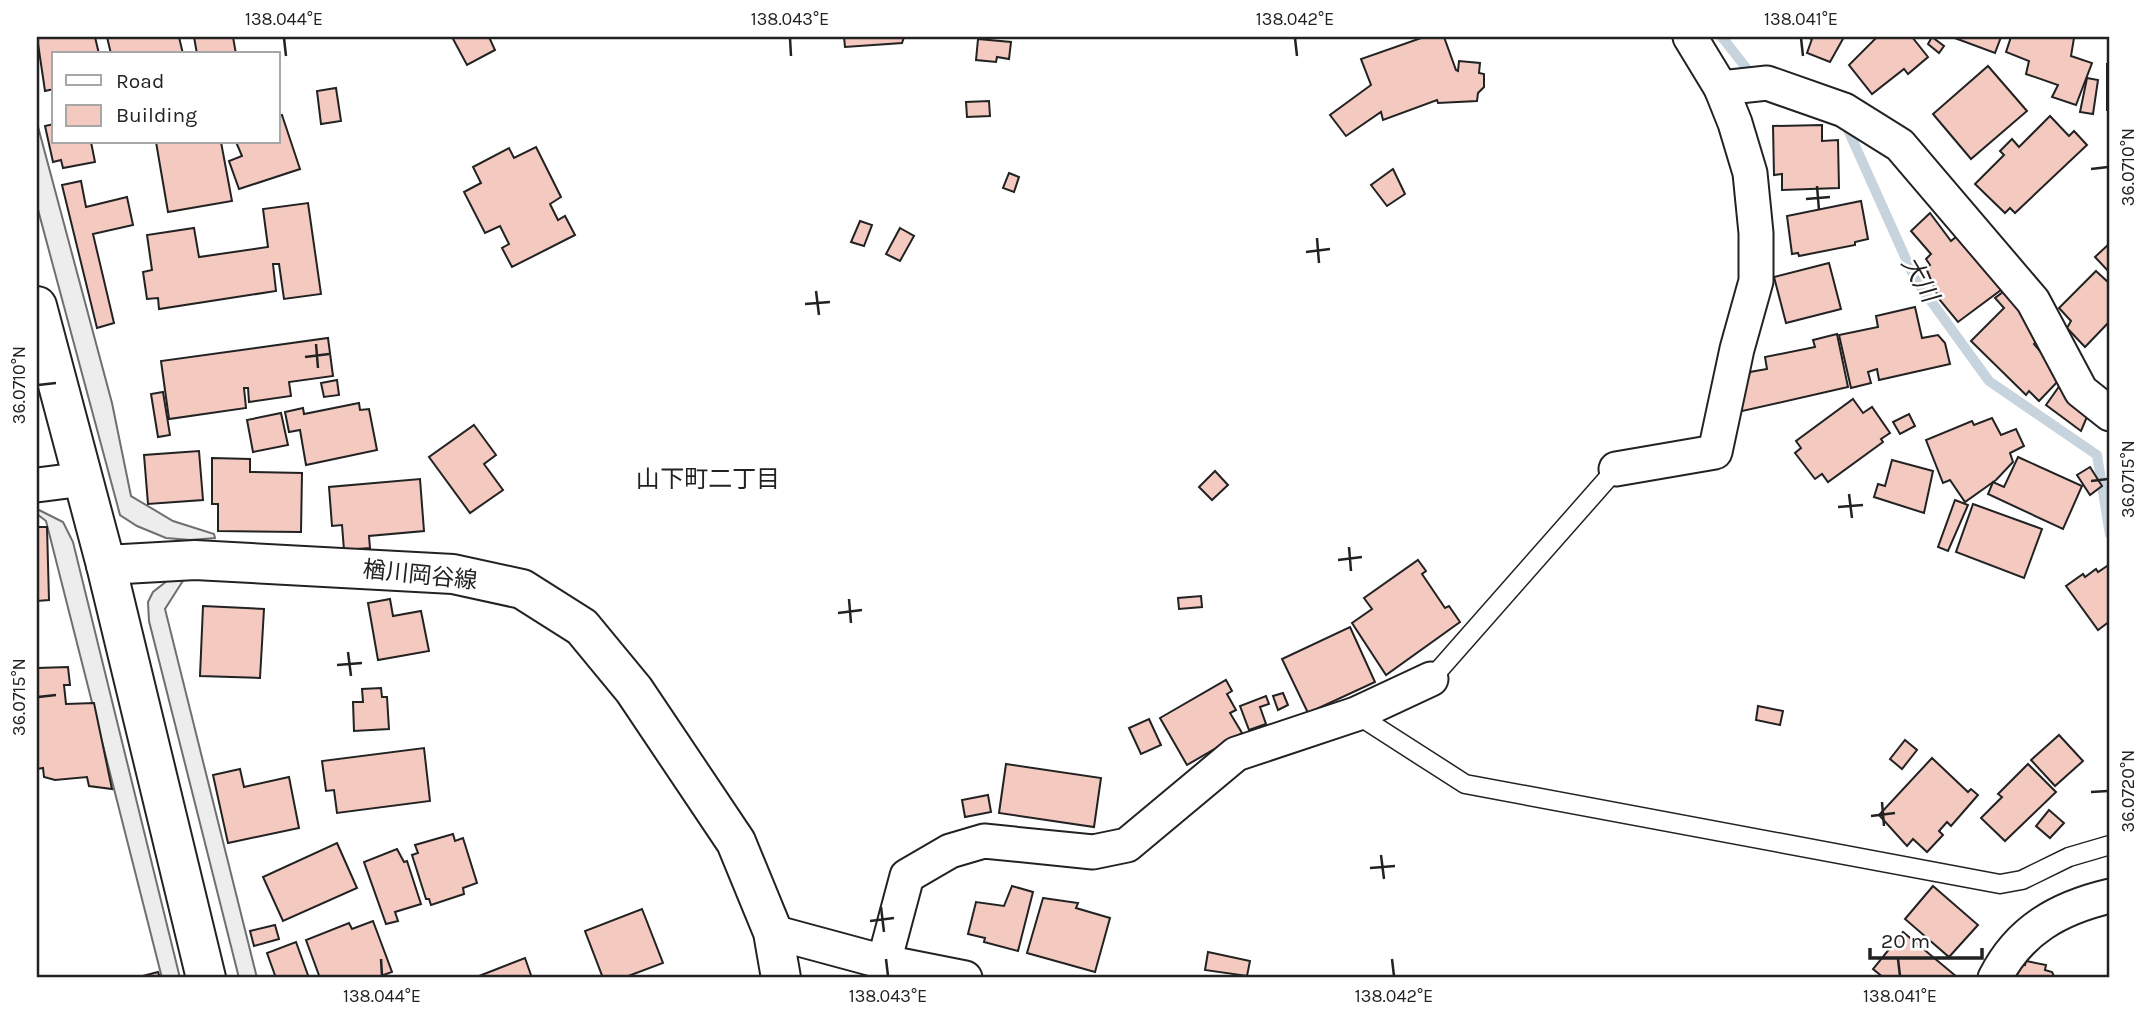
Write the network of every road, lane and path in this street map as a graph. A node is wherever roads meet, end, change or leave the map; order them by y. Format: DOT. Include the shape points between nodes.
graph roads {
  1 [pos="1690,37"];
  2 [pos="1721,88"];
  3 [pos="37,306"];
  4 [pos="2110,414"];
  5 [pos="1616,469"];
  6 [pos="84,479"];
  7 [pos="37,485"];
  8 [pos="106,565"];
  9 [pos="1431,679"];
  10 [pos="1356,714"];
  11 [pos="2110,845"];
  12 [pos="2110,896"];
  13 [pos="773,932"];
  14 [pos="884,962"];
  15 [pos="206,978"];
  16 [pos="781,978"];
  17 [pos="965,978"];
  18 [pos="1995,978"];
  1 -- 2 [label="street"];
  2 -- 4 [label="street" via="1766,82 1844,110 1900,145 2033,301 2081,391"];
  2 -- 5 [label="street" via="1750,173 1756,281 1715,452"];
  3 -- 6 [label="main road"];
  5 -- 9 [label="lane"];
  6 -- 7 [label="street"];
  6 -- 8 [label="main road"];
  8 -- 13 [label="main road, 楢川岡谷線" via="195,560 453,574 522,589 582,627 634,690 736,842"];
  8 -- 15 [label="main road"];
  9 -- 10 [label="street"];
  10 -- 11 [label="lane" via="1465,784 2000,884 2022,880 2069,857"];
  10 -- 14 [label="street" via="1236,754 1127,845 1093,852 984,841 950,851 907,876"];
  12 -- 18 [label="street" via="2074,907 2020,938"];
  13 -- 14 [label="street"];
  13 -- 16 [label="main road, 楢川岡谷線"];
  14 -- 17 [label="street"];
}
